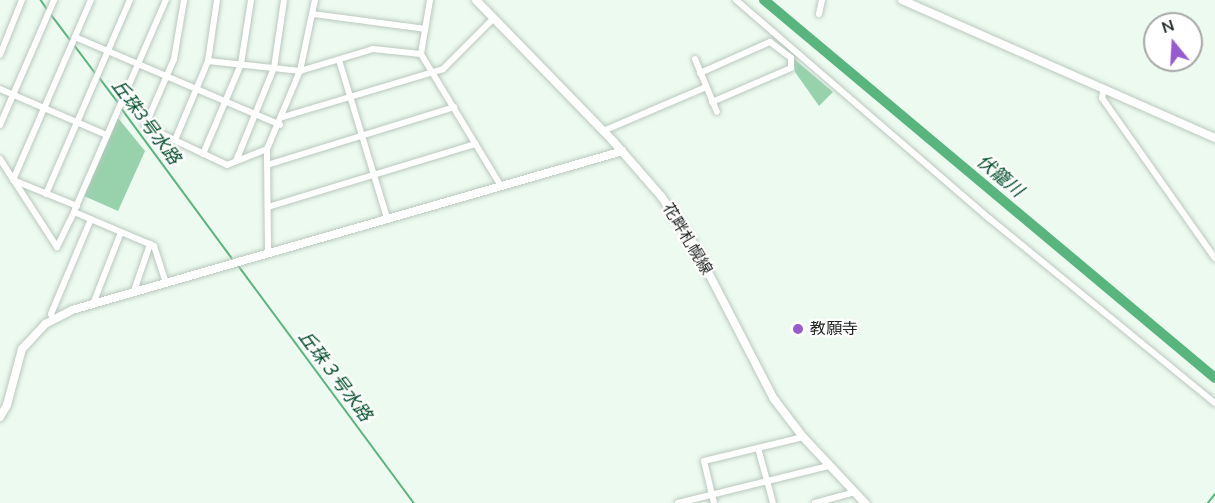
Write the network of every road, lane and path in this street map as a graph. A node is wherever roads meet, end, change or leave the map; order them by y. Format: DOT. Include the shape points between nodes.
graph roads {
  1 [pos="22,0"];
  2 [pos="54,0"];
  3 [pos="91,0"];
  4 [pos="130,0"];
  5 [pos="166,0"];
  6 [pos="184,0"];
  7 [pos="217,0"];
  8 [pos="251,0"];
  9 [pos="284,0"];
  10 [pos="315,0"];
  11 [pos="430,0"];
  12 [pos="476,0"];
  13 [pos="736,0"];
  14 [pos="822,0"];
  15 [pos="902,0"];
  16 [pos="313,14"];
  17 [pos="819,14"];
  18 [pos="494,18"];
  19 [pos="424,29"];
  20 [pos="73,41"];
  21 [pos="108,51"];
  22 [pos="421,54"];
  23 [pos="0,55"];
  24 [pos="695,59"];
  25 [pos="339,60"];
  26 [pos="208,61"];
  27 [pos="138,64"];
  28 [pos="241,64"];
  29 [pos="274,68"];
  30 [pos="300,71"];
  31 [pos="432,73"];
  32 [pos="700,73"];
  33 [pos="167,76"];
  34 [pos="706,87"];
  35 [pos="0,89"];
  36 [pos="196,89"];
  37 [pos="1104,89"];
  38 [pos="13,95"];
  39 [pos="350,97"];
  40 [pos="226,102"];
  41 [pos="712,102"];
  42 [pos="454,107"];
  43 [pos="44,108"];
  44 [pos="717,112"];
  45 [pos="256,115"];
  46 [pos="283,117"];
  47 [pos="77,123"];
  48 [pos="0,125"];
  49 [pos="280,125"];
  50 [pos="603,131"];
  51 [pos="107,135"];
  52 [pos="362,137"];
  53 [pos="1215,138"];
  54 [pos="175,140"];
  55 [pos="476,144"];
  56 [pos="267,149"];
  57 [pos="623,151"];
  58 [pos="203,154"];
  59 [pos="0,159"];
  60 [pos="236,162"];
  61 [pos="267,165"];
  62 [pos="374,175"];
  63 [pos="13,180"];
  64 [pos="501,186"];
  65 [pos="46,194"];
  66 [pos="268,207"];
  67 [pos="75,209"];
  68 [pos="387,218"];
  69 [pos="91,219"];
  70 [pos="121,232"];
  71 [pos="150,244"];
  72 [pos="268,251"];
  73 [pos="1215,258"];
  74 [pos="166,282"];
  75 [pos="134,291"];
  76 [pos="93,304"];
  77 [pos="53,319"];
  78 [pos="1215,403"];
  79 [pos="0,417"];
  80 [pos="803,437"];
  81 [pos="758,448"];
  82 [pos="829,466"];
  83 [pos="766,480"];
  84 [pos="855,492"];
  85 [pos="712,494"];
  86 [pos="678,503"];
  87 [pos="714,503"];
  88 [pos="773,503"];
  89 [pos="814,503"];
  90 [pos="865,503"];
  1 -- 23 [label="street"];
  2 -- 38 [label="street"];
  3 -- 20 [label="street"];
  4 -- 21 [label="street"];
  5 -- 27 [label="street"];
  6 -- 33 [label="street"];
  7 -- 26 [label="street"];
  8 -- 28 [label="street"];
  9 -- 29 [label="street"];
  10 -- 16 [label="street"];
  11 -- 19 [label="street"];
  12 -- 18 [label="main road, 花畔札幌線"];
  13 -- 78 [label="street" via="990,219"];
  14 -- 17 [label="street"];
  15 -- 37 [label="street"];
  16 -- 19 [label="street"];
  16 -- 30 [label="street"];
  18 -- 31 [label="street" via="443,69"];
  18 -- 50 [label="main road, 花畔札幌線"];
  19 -- 22 [label="street"];
  20 -- 21 [label="street"];
  20 -- 43 [label="street"];
  21 -- 27 [label="street"];
  21 -- 47 [label="street"];
  22 -- 25 [label="street" via="373,49"];
  22 -- 31 [label="street"];
  24 -- 32 [label="street"];
  25 -- 30 [label="street"];
  25 -- 39 [label="street"];
  26 -- 28 [label="street"];
  26 -- 36 [label="street"];
  27 -- 33 [label="street"];
  27 -- 51 [label="street"];
  28 -- 29 [label="street"];
  28 -- 40 [label="street"];
  29 -- 30 [label="street"];
  29 -- 45 [label="street"];
  30 -- 46 [label="street"];
  31 -- 39 [label="street"];
  31 -- 42 [label="street"];
  32 -- 34 [label="street"];
  32 -- 41 [label="street" via="770,42 791,58 792,68"];
  33 -- 36 [label="street"];
  33 -- 54 [label="street" via="145,126"];
  34 -- 41 [label="street"];
  34 -- 50 [label="street"];
  35 -- 38 [label="street"];
  36 -- 40 [label="street"];
  36 -- 54 [label="street"];
  37 -- 53 [label="street"];
  37 -- 73 [label="street" via="1102,98"];
  38 -- 43 [label="street"];
  38 -- 48 [label="street"];
  39 -- 46 [label="street"];
  39 -- 52 [label="street"];
  40 -- 45 [label="street"];
  40 -- 58 [label="street"];
  41 -- 44 [label="street"];
  42 -- 52 [label="street"];
  42 -- 55 [label="street"];
  43 -- 47 [label="street"];
  43 -- 63 [label="street"];
  45 -- 49 [label="street"];
  45 -- 60 [label="street"];
  46 -- 49 [label="street"];
  47 -- 51 [label="street"];
  47 -- 65 [label="street"];
  49 -- 56 [label="street"];
  50 -- 57 [label="main road, 花畔札幌線"];
  51 -- 67 [label="street"];
  52 -- 61 [label="street"];
  52 -- 62 [label="street"];
  54 -- 58 [label="street"];
  55 -- 62 [label="street"];
  55 -- 64 [label="street"];
  56 -- 60 [label="street"];
  56 -- 61 [label="street"];
  57 -- 64 [label="street"];
  57 -- 80 [label="main road, 花畔札幌線" via="679,221 774,399"];
  58 -- 60 [label="street" via="227,165"];
  59 -- 63 [label="street"];
  61 -- 66 [label="street"];
  62 -- 66 [label="street"];
  62 -- 68 [label="street"];
  63 -- 65 [label="street"];
  63 -- 67 [label="street" via="57,248"];
  64 -- 68 [label="street"];
  65 -- 67 [label="street"];
  66 -- 72 [label="street"];
  67 -- 69 [label="street"];
  68 -- 72 [label="street"];
  69 -- 70 [label="street"];
  69 -- 77 [label="street" via="51,315"];
  70 -- 71 [label="street"];
  70 -- 76 [label="street" via="91,299"];
  71 -- 74 [label="street"];
  71 -- 75 [label="street"];
  72 -- 74 [label="street"];
  74 -- 75 [label="street"];
  75 -- 76 [label="street"];
  76 -- 77 [label="street"];
  77 -- 79 [label="street" via="31,336 22,349"];
  80 -- 81 [label="street"];
  80 -- 82 [label="main road, 花畔札幌線"];
  81 -- 83 [label="street"];
  81 -- 85 [label="street" via="704,461"];
  82 -- 83 [label="street"];
  82 -- 84 [label="main road, 花畔札幌線"];
  83 -- 85 [label="street"];
  83 -- 88 [label="street"];
  84 -- 89 [label="street"];
  84 -- 90 [label="main road, 花畔札幌線"];
  85 -- 86 [label="street"];
  85 -- 87 [label="street"];
}
